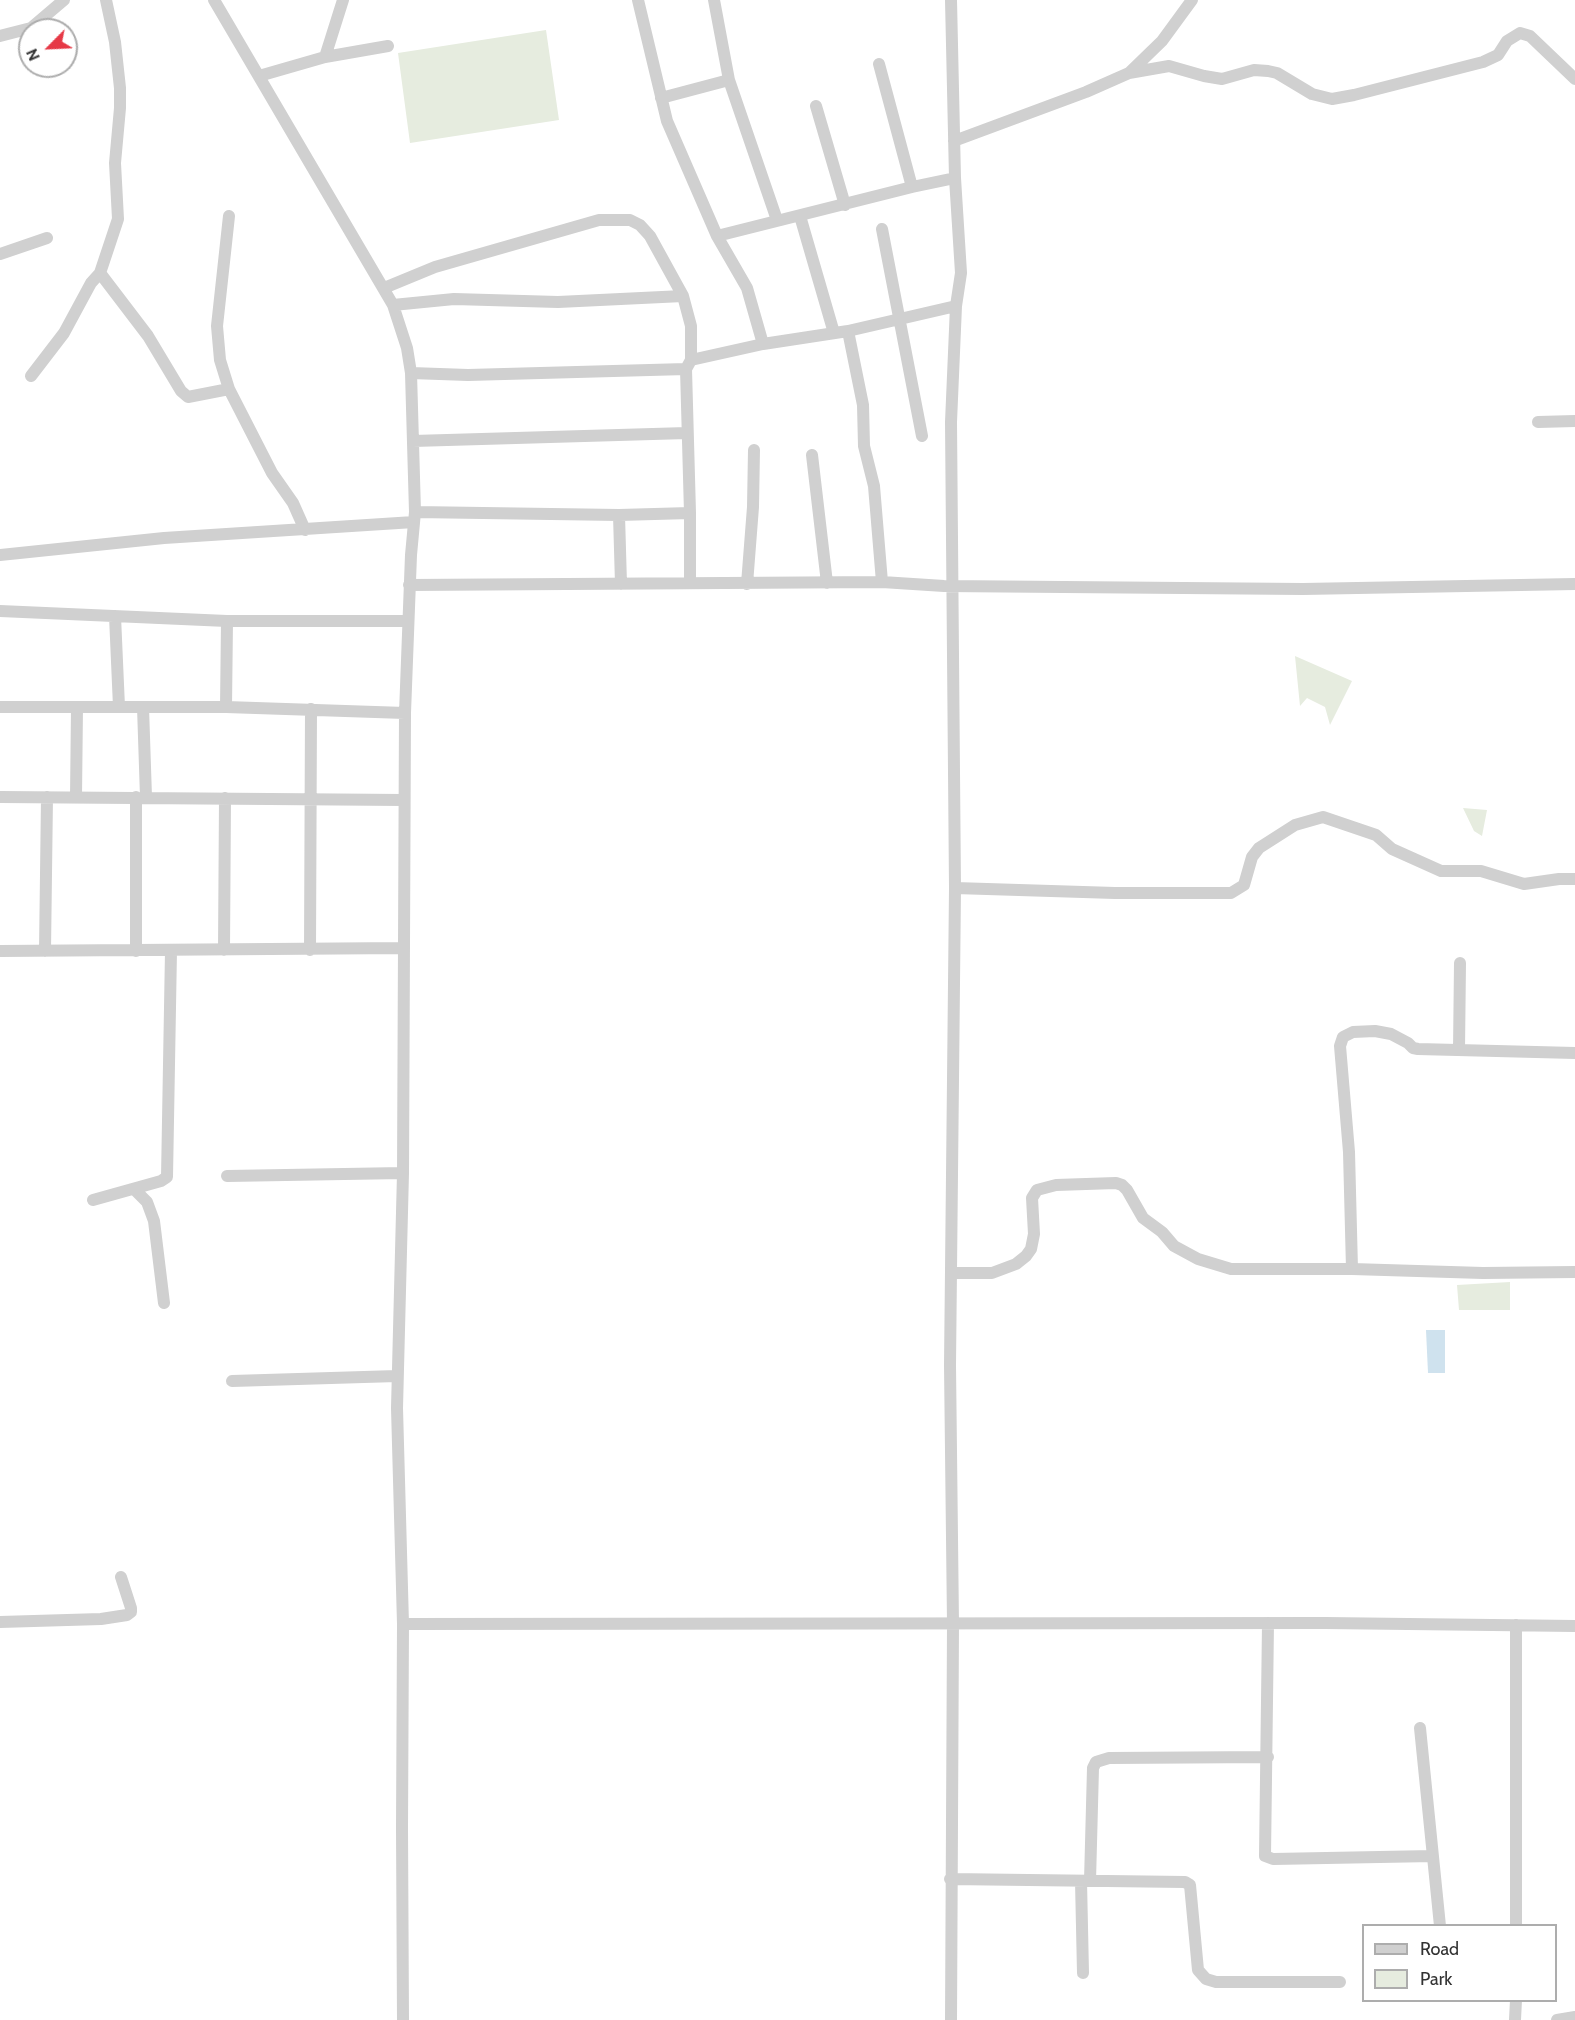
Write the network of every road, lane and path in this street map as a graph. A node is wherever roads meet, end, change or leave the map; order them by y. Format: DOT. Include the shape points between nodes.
graph roads {
  1 [pos="64,0"];
  2 [pos="106,0"];
  3 [pos="214,0"];
  4 [pos="343,0"];
  5 [pos="638,0"];
  6 [pos="714,0"];
  7 [pos="951,0"];
  8 [pos="1192,0"];
  9 [pos="0,36"];
  10 [pos="388,46"];
  11 [pos="325,57"];
  12 [pos="879,64"];
  13 [pos="1129,73"];
  14 [pos="259,76"];
  15 [pos="1575,79"];
  16 [pos="729,80"];
  17 [pos="661,98"];
  18 [pos="816,106"];
  19 [pos="954,141"];
  20 [pos="955,178"];
  21 [pos="912,187"];
  22 [pos="845,205"];
  23 [pos="229,216"];
  24 [pos="800,216"];
  25 [pos="777,220"];
  26 [pos="882,229"];
  27 [pos="717,236"];
  28 [pos="46,238"];
  29 [pos="0,254"];
  30 [pos="100,273"];
  31 [pos="384,288"];
  32 [pos="683,296"];
  33 [pos="393,305"];
  34 [pos="956,306"];
  35 [pos="900,319"];
  36 [pos="848,331"];
  37 [pos="834,333"];
  38 [pos="763,344"];
  39 [pos="688,365"];
  40 [pos="411,373"];
  41 [pos="31,376"];
  42 [pos="228,389"];
  43 [pos="1575,421"];
  44 [pos="1538,422"];
  45 [pos="687,433"];
  46 [pos="922,436"];
  47 [pos="413,441"];
  48 [pos="754,450"];
  49 [pos="812,455"];
  50 [pos="690,513"];
  51 [pos="619,515"];
  52 [pos="415,517"];
  53 [pos="305,530"];
  54 [pos="0,555"];
  55 [pos="882,582"];
  56 [pos="827,583"];
  57 [pos="621,584"];
  58 [pos="690,584"];
  59 [pos="747,584"];
  60 [pos="1575,584"];
  61 [pos="410,585"];
  62 [pos="952,586"];
  63 [pos="0,611"];
  64 [pos="115,616"];
  65 [pos="227,621"];
  66 [pos="408,621"];
  67 [pos="0,707"];
  68 [pos="77,707"];
  69 [pos="119,707"];
  70 [pos="143,707"];
  71 [pos="226,707"];
  72 [pos="311,709"];
  73 [pos="405,713"];
  74 [pos="0,796"];
  75 [pos="47,797"];
  76 [pos="76,797"];
  77 [pos="141,797"];
  78 [pos="225,798"];
  79 [pos="309,798"];
  80 [pos="404,800"];
  81 [pos="1575,879"];
  82 [pos="955,888"];
  83 [pos="405,948"];
  84 [pos="224,950"];
  85 [pos="309,950"];
  86 [pos="0,951"];
  87 [pos="45,951"];
  88 [pos="136,951"];
  89 [pos="171,951"];
  90 [pos="1460,963"];
  91 [pos="1459,1050"];
  92 [pos="1575,1053"];
  93 [pos="404,1173"];
  94 [pos="227,1176"];
  95 [pos="134,1189"];
  96 [pos="93,1200"];
  97 [pos="1352,1269"];
  98 [pos="1575,1272"];
  99 [pos="951,1273"];
  100 [pos="164,1303"];
  101 [pos="397,1376"];
  102 [pos="232,1380"];
  103 [pos="121,1577"];
  104 [pos="0,1622"];
  105 [pos="1268,1623"];
  106 [pos="403,1624"];
  107 [pos="953,1624"];
  108 [pos="1516,1625"];
  109 [pos="1575,1626"];
  110 [pos="1420,1728"];
  111 [pos="1268,1757"];
  112 [pos="1433,1856"];
  113 [pos="950,1880"];
  114 [pos="1085,1881"];
  115 [pos="1440,1924"];
  116 [pos="1516,1924"];
  117 [pos="1083,1973"];
  118 [pos="1340,1982"];
  119 [pos="1516,2002"];
  120 [pos="1575,2017"];
  121 [pos="403,2020"];
  122 [pos="951,2020"];
  123 [pos="1515,2020"];
  124 [pos="1557,2020"];
  1 -- 9 [label="street" via="31,28"];
  2 -- 30 [label="street" via="120,88 115,163 118,219"];
  3 -- 14 [label="street"];
  4 -- 11 [label="street"];
  5 -- 17 [label="street"];
  6 -- 16 [label="street"];
  7 -- 19 [label="street"];
  8 -- 13 [label="street" via="1162,41"];
  10 -- 11 [label="street"];
  11 -- 14 [label="street"];
  12 -- 21 [label="street"];
  13 -- 15 [label="street" via="1169,66 1225,79 1246,72 1268,71 1312,94 1332,99 1483,62 1498,55 1507,41 1520,33 1530,36"];
  13 -- 19 [label="street"];
  14 -- 31 [label="street"];
  16 -- 17 [label="street"];
  16 -- 25 [label="street"];
  17 -- 27 [label="street" via="667,121"];
  18 -- 22 [label="street"];
  19 -- 20 [label="street"];
  20 -- 21 [label="street"];
  20 -- 34 [label="street" via="961,273"];
  21 -- 22 [label="street"];
  22 -- 24 [label="street"];
  23 -- 42 [label="street" via="217,326"];
  24 -- 25 [label="street"];
  24 -- 37 [label="street"];
  25 -- 27 [label="street"];
  26 -- 35 [label="street"];
  27 -- 38 [label="street" via="747,288"];
  28 -- 29 [label="street"];
  30 -- 41 [label="street" via="64,333"];
  30 -- 42 [label="street" via="148,336 180,392 188,397"];
  31 -- 32 [label="street" via="472,256 599,220 619,219 630,220 650,236"];
  31 -- 33 [label="street"];
  32 -- 33 [label="street" via="558,302 454,299"];
  32 -- 39 [label="street" via="691,326"];
  33 -- 40 [label="street"];
  34 -- 35 [label="street"];
  34 -- 62 [label="street" via="951,422"];
  35 -- 36 [label="street"];
  35 -- 46 [label="street"];
  36 -- 37 [label="street"];
  36 -- 55 [label="street" via="863,405 864,446 874,486"];
  37 -- 38 [label="street"];
  38 -- 39 [label="street"];
  39 -- 40 [label="street" via="468,375"];
  39 -- 45 [label="street"];
  40 -- 47 [label="street"];
  42 -- 53 [label="street"];
  43 -- 44 [label="street"];
  45 -- 47 [label="street"];
  45 -- 50 [label="street"];
  47 -- 52 [label="street"];
  48 -- 59 [label="street"];
  49 -- 56 [label="street"];
  50 -- 51 [label="street"];
  50 -- 58 [label="street"];
  51 -- 52 [label="street"];
  51 -- 57 [label="street"];
  52 -- 53 [label="street"];
  52 -- 61 [label="street"];
  53 -- 54 [label="street" via="164,538"];
  55 -- 56 [label="street"];
  55 -- 62 [label="street"];
  56 -- 59 [label="street"];
  57 -- 58 [label="street"];
  57 -- 61 [label="street"];
  58 -- 59 [label="street"];
  60 -- 62 [label="street" via="1303,589"];
  61 -- 66 [label="street"];
  62 -- 82 [label="street"];
  63 -- 64 [label="street"];
  64 -- 65 [label="street"];
  64 -- 69 [label="street"];
  65 -- 66 [label="street"];
  65 -- 71 [label="street"];
  66 -- 73 [label="street"];
  67 -- 68 [label="street"];
  68 -- 69 [label="street"];
  68 -- 76 [label="street"];
  69 -- 70 [label="street"];
  70 -- 71 [label="street"];
  70 -- 77 [label="street"];
  71 -- 72 [label="street"];
  72 -- 73 [label="street"];
  72 -- 79 [label="street"];
  73 -- 80 [label="street"];
  74 -- 75 [label="street"];
  75 -- 76 [label="street"];
  75 -- 87 [label="street"];
  76 -- 77 [label="street"];
  77 -- 78 [label="street"];
  77 -- 88 [label="street"];
  78 -- 79 [label="street"];
  78 -- 84 [label="street"];
  79 -- 80 [label="street"];
  79 -- 85 [label="street"];
  80 -- 83 [label="street"];
  81 -- 82 [label="street" via="1524,884 1481,871 1441,871 1392,849 1376,835 1323,817 1295,825 1259,848 1252,857 1244,885 1231,893"];
  82 -- 99 [label="street"];
  83 -- 85 [label="street"];
  83 -- 93 [label="street"];
  84 -- 85 [label="street"];
  84 -- 89 [label="street"];
  86 -- 87 [label="street"];
  87 -- 88 [label="street"];
  88 -- 89 [label="street"];
  89 -- 95 [label="street" via="169,1169 161,1181"];
  90 -- 91 [label="street"];
  91 -- 92 [label="street"];
  91 -- 97 [label="street" via="1413,1048 1396,1036 1375,1031 1346,1034 1341,1041"];
  93 -- 94 [label="street"];
  93 -- 101 [label="street"];
  95 -- 96 [label="street"];
  95 -- 100 [label="street" via="147,1202 154,1221"];
  97 -- 98 [label="street"];
  97 -- 99 [label="street" via="1242,1270 1210,1263 1174,1246 1140,1215 1125,1187 1116,1183 1056,1185 1037,1190 1032,1198 1034,1234 1026,1256 992,1273"];
  99 -- 107 [label="street"];
  101 -- 102 [label="street"];
  101 -- 106 [label="street"];
  103 -- 104 [label="street" via="131,1608 127,1615"];
  105 -- 107 [label="street"];
  105 -- 108 [label="street"];
  105 -- 111 [label="street"];
  106 -- 107 [label="street"];
  106 -- 121 [label="street"];
  107 -- 113 [label="street"];
  108 -- 109 [label="street"];
  108 -- 116 [label="street"];
  110 -- 112 [label="street"];
  111 -- 112 [label="street" via="1268,1858"];
  111 -- 114 [label="street" via="1109,1758 1096,1762"];
  112 -- 115 [label="street"];
  113 -- 114 [label="street"];
  113 -- 122 [label="street"];
  114 -- 117 [label="street"];
  114 -- 118 [label="street" via="1180,1881 1190,1886 1198,1970 1206,1979"];
  119 -- 123 [label="street"];
  120 -- 124 [label="street"];
}
